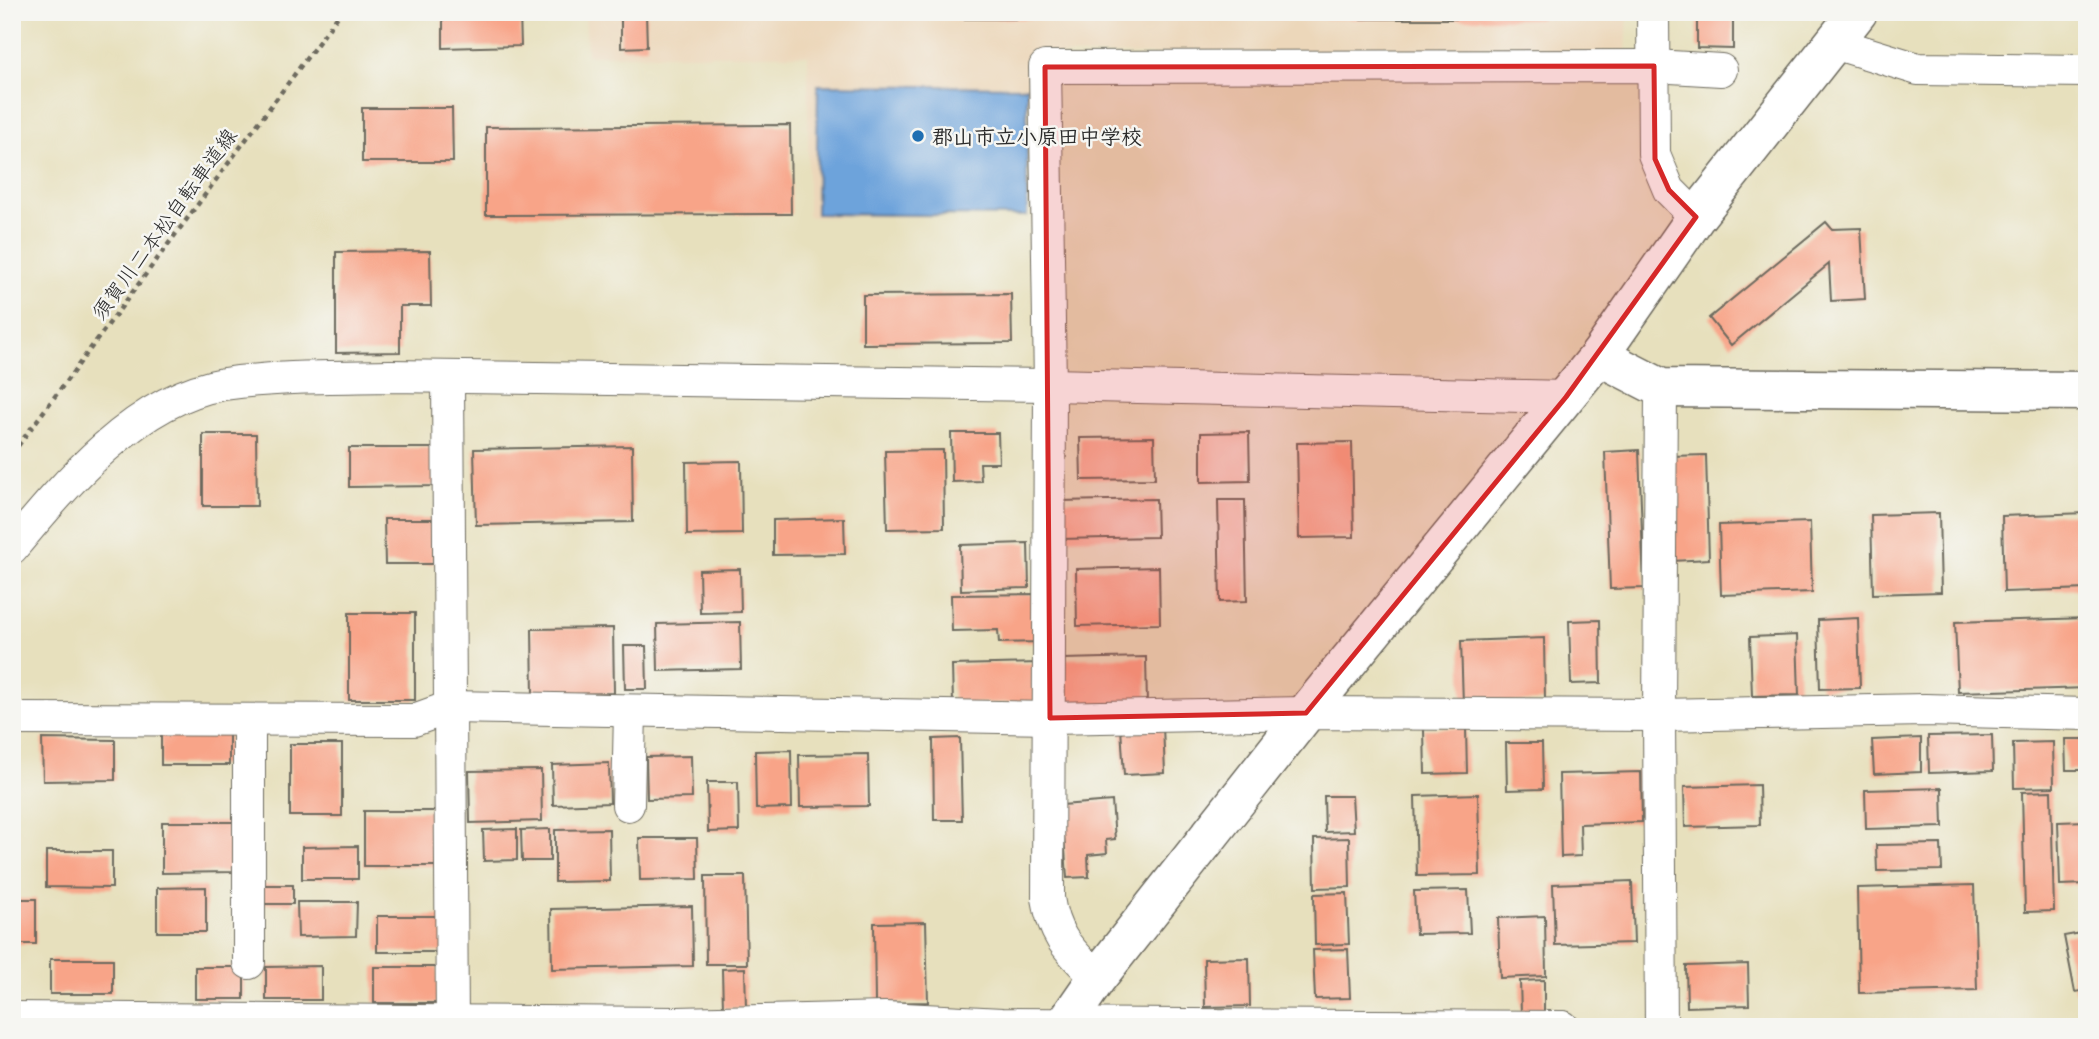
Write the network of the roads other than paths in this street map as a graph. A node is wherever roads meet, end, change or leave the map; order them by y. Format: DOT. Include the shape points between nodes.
graph roads {
  1 [pos="1653,12"];
  2 [pos="1858,12"];
  3 [pos="1834,43"];
  4 [pos="1654,66"];
  5 [pos="1721,70"];
  6 [pos="2087,71"];
  7 [pos="1696,218"];
  8 [pos="1599,356"];
  9 [pos="448,377"];
  10 [pos="1050,385"];
  11 [pos="1661,388"];
  12 [pos="2087,391"];
  13 [pos="1566,397"];
  14 [pos="12,548"];
  15 [pos="450,708"];
  16 [pos="630,711"];
  17 [pos="1306,713"];
  18 [pos="2087,714"];
  19 [pos="1658,715"];
  20 [pos="1050,718"];
  21 [pos="12,719"];
  22 [pos="249,720"];
  23 [pos="628,805"];
  24 [pos="249,963"];
  25 [pos="1097,978"];
  26 [pos="12,1018"];
  27 [pos="453,1023"];
  28 [pos="1064,1025"];
  29 [pos="1563,1027"];
  30 [pos="1661,1027"];
  1 -- 4 [label="street"];
  2 -- 3 [label="street"];
  3 -- 6 [label="street" via="1918,69"];
  3 -- 7 [label="street"];
  4 -- 5 [label="street"];
  4 -- 7 [label="street" via="1655,159 1669,190"];
  4 -- 10 [label="street" via="1045,67"];
  7 -- 8 [label="street"];
  8 -- 11 [label="street"];
  8 -- 13 [label="street"];
  9 -- 10 [label="street"];
  9 -- 14 [label="street" via="301,377 222,384 161,407 122,432 47,505"];
  9 -- 15 [label="street"];
  10 -- 13 [label="street"];
  10 -- 20 [label="street"];
  11 -- 12 [label="street"];
  11 -- 19 [label="street"];
  13 -- 17 [label="street"];
  15 -- 16 [label="street"];
  15 -- 22 [label="street" via="414,720"];
  15 -- 27 [label="street"];
  16 -- 20 [label="street"];
  16 -- 23 [label="street"];
  17 -- 19 [label="street"];
  17 -- 20 [label="street"];
  17 -- 25 [label="street"];
  18 -- 19 [label="street" via="1925,710"];
  19 -- 30 [label="street"];
  20 -- 25 [label="street" via="1048,898 1052,922 1060,940"];
  21 -- 22 [label="street"];
  22 -- 24 [label="street"];
  25 -- 28 [label="street"];
  26 -- 27 [label="street"];
  27 -- 28 [label="street" via="885,1018"];
  28 -- 29 [label="street"];
}
